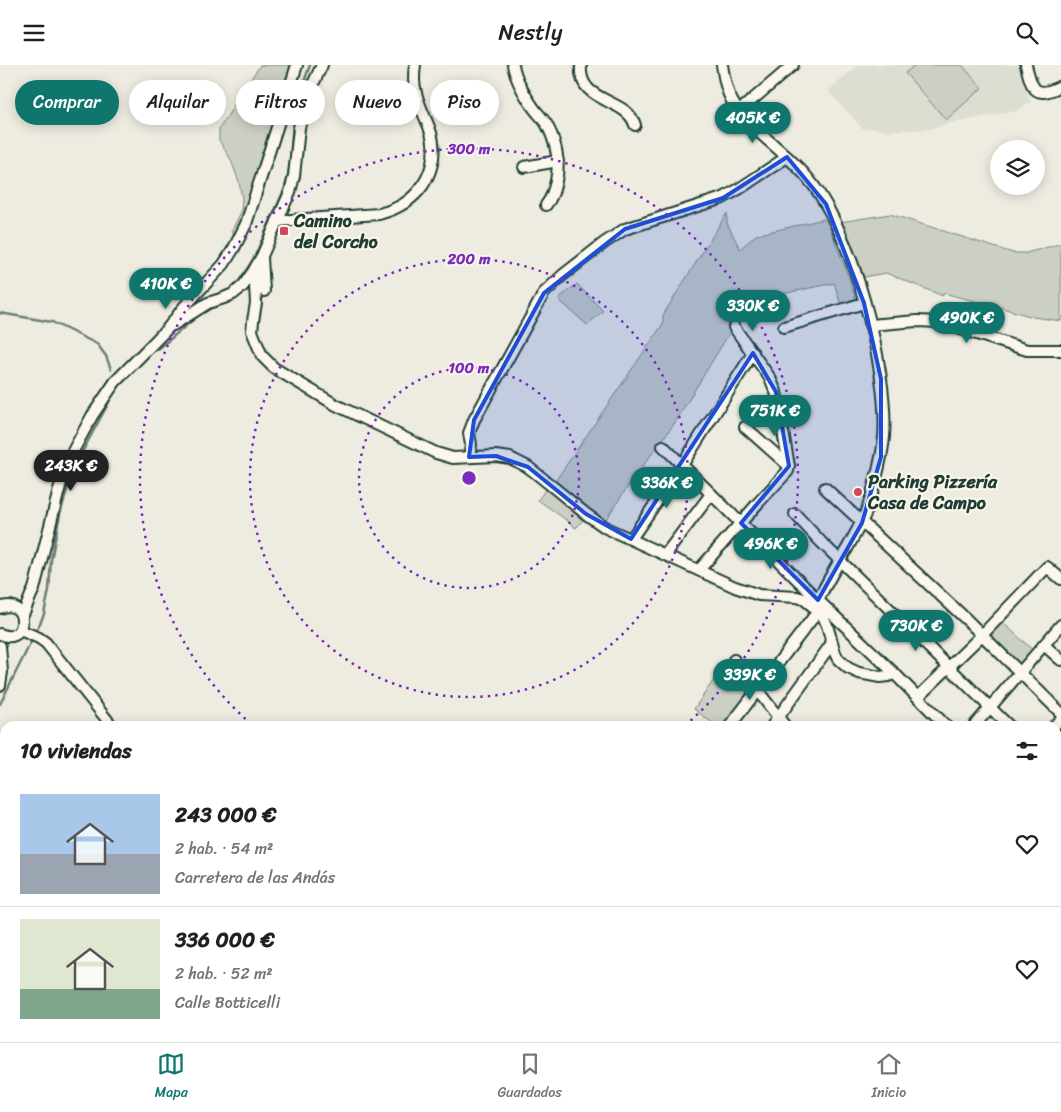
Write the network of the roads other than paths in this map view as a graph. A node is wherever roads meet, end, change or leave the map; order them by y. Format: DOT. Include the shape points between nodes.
graph roads {
  1 [pos="296,65"];
  2 [pos="322,65"];
  3 [pos="415,65"];
  4 [pos="513,65"];
  5 [pos="581,65"];
  6 [pos="722,65"];
  7 [pos="793,65"];
  8 [pos="1026,65"];
  9 [pos="1061,86"];
  10 [pos="738,112"];
  11 [pos="634,125"];
  12 [pos="787,157"];
  13 [pos="558,161"];
  14 [pos="524,167"];
  15 [pos="546,205"];
  16 [pos="277,221"];
  17 [pos="262,256"];
  18 [pos="250,279"];
  19 [pos="260,293"];
  20 [pos="196,294"];
  21 [pos="206,303"];
  22 [pos="864,303"];
  23 [pos="184,307"];
  24 [pos="870,325"];
  25 [pos="734,327"];
  26 [pos="784,327"];
  27 [pos="168,328"];
  28 [pos="1061,350"];
  29 [pos="753,353"];
  30 [pos="745,427"];
  31 [pos="663,445"];
  32 [pos="469,457"];
  33 [pos="682,465"];
  34 [pos="789,466"];
  35 [pos="825,488"];
  36 [pos="711,494"];
  37 [pos="795,514"];
  38 [pos="741,523"];
  39 [pos="862,523"];
  40 [pos="631,539"];
  41 [pos="665,555"];
  42 [pos="840,560"];
  43 [pos="699,570"];
  44 [pos="1061,579"];
  45 [pos="29,598"];
  46 [pos="818,605"];
  47 [pos="13,607"];
  48 [pos="0,608"];
  49 [pos="22,616"];
  50 [pos="1061,625"];
  51 [pos="20,630"];
  52 [pos="0,634"];
  53 [pos="982,635"];
  54 [pos="11,636"];
  55 [pos="832,643"];
  56 [pos="1044,645"];
  57 [pos="0,647"];
  58 [pos="734,660"];
  59 [pos="1061,661"];
  60 [pos="948,667"];
  61 [pos="1020,673"];
  62 [pos="894,674"];
  63 [pos="0,685"];
  64 [pos="758,690"];
  65 [pos="918,697"];
  66 [pos="990,707"];
  67 [pos="1061,713"];
  68 [pos="778,717"];
  69 [pos="108,721"];
  70 [pos="734,721"];
  71 [pos="775,721"];
  72 [pos="782,721"];
  73 [pos="941,721"];
  74 [pos="978,721"];
  75 [pos="1004,721"];
  1 -- 20 [label="street" via="241,236 224,264"];
  2 -- 16 [label="street" via="306,99 294,176"];
  3 -- 16 [label="street" via="415,89 434,143 434,159 415,195 392,211 379,214"];
  4 -- 13 [label="street" via="520,88 552,136"];
  5 -- 11 [label="street" via="582,79 589,90 623,109 633,119"];
  6 -- 10 [label="street" via="728,93"];
  7 -- 10 [label="street"];
  8 -- 9 [label="street" via="1033,87 1039,92"];
  10 -- 12 [label="street"];
  12 -- 22 [label="street" via="807,177 826,204 855,272"];
  12 -- 32 [label="street" via="723,198 625,229 563,275 544,293 474,420 469,433 472,445"];
  13 -- 14 [label="street"];
  13 -- 15 [label="street" via="554,190"];
  16 -- 17 [label="street"];
  17 -- 18 [label="street"];
  17 -- 19 [label="street"];
  18 -- 19 [label="street" via="252,290"];
  18 -- 21 [label="street" via="224,299"];
  19 -- 32 [label="street" via="252,331 262,356 274,368 336,405 436,453"];
  20 -- 21 [label="street"];
  20 -- 23 [label="street"];
  21 -- 23 [label="street"];
  21 -- 27 [label="street"];
  22 -- 24 [label="street"];
  22 -- 26 [label="street"];
  23 -- 27 [label="street"];
  24 -- 28 [label="street" via="939,322 1028,350"];
  24 -- 39 [label="street" via="881,379 884,436 873,490"];
  25 -- 29 [label="street"];
  27 -- 45 [label="street" via="115,382 73,451"];
  29 -- 33 [label="street"];
  29 -- 34 [label="street" via="776,392"];
  30 -- 34 [label="street"];
  31 -- 33 [label="street"];
  32 -- 40 [label="street" via="510,458 528,467 606,528"];
  33 -- 36 [label="street"];
  33 -- 40 [label="street"];
  34 -- 38 [label="street"];
  35 -- 39 [label="street"];
  36 -- 38 [label="street"];
  36 -- 41 [label="street"];
  37 -- 42 [label="street"];
  38 -- 43 [label="street"];
  38 -- 46 [label="street"];
  39 -- 42 [label="street"];
  39 -- 53 [label="street"];
  40 -- 41 [label="street"];
  41 -- 43 [label="street"];
  42 -- 46 [label="street"];
  42 -- 60 [label="street"];
  43 -- 46 [label="street" via="759,595 798,597"];
  44 -- 53 [label="street" via="1047,567"];
  45 -- 47 [label="street"];
  45 -- 49 [label="street"];
  46 -- 55 [label="street"];
  46 -- 62 [label="street"];
  46 -- 64 [label="street"];
  47 -- 48 [label="street"];
  47 -- 49 [label="street"];
  49 -- 51 [label="street"];
  50 -- 56 [label="street"];
  51 -- 54 [label="street"];
  51 -- 69 [label="street" via="46,643"];
  52 -- 54 [label="street"];
  53 -- 60 [label="street"];
  53 -- 61 [label="street"];
  54 -- 57 [label="street"];
  55 -- 62 [label="street" via="838,659 848,668 880,677"];
  55 -- 68 [label="street"];
  56 -- 59 [label="street"];
  56 -- 61 [label="street"];
  57 -- 63 [label="street"];
  58 -- 64 [label="street"];
  60 -- 65 [label="street"];
  60 -- 66 [label="street"];
  61 -- 66 [label="street"];
  61 -- 67 [label="street"];
  62 -- 65 [label="street"];
  64 -- 68 [label="street"];
  64 -- 70 [label="street"];
  65 -- 73 [label="street"];
  66 -- 74 [label="street"];
  66 -- 75 [label="street"];
  68 -- 71 [label="street"];
  68 -- 72 [label="street"];
}
